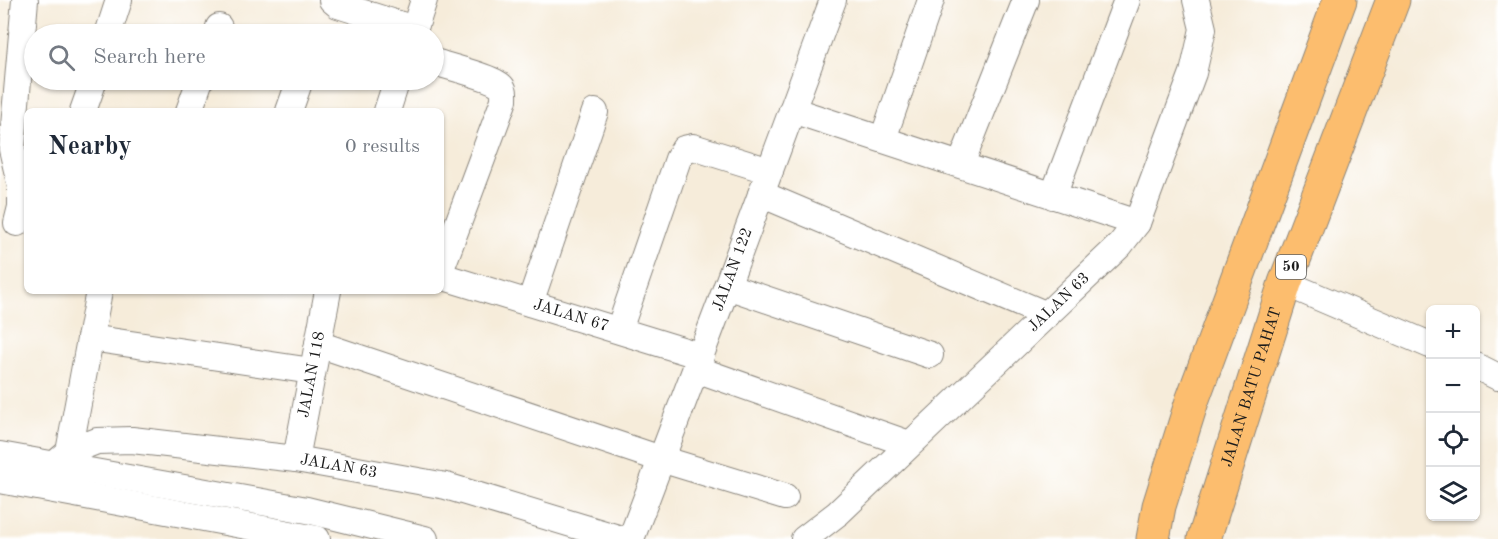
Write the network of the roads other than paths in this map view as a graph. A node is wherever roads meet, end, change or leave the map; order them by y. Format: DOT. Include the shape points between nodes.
graph roads {
  1 [pos="25,0"];
  2 [pos="119,0"];
  3 [pos="332,0"];
  4 [pos="424,0"];
  5 [pos="833,0"];
  6 [pos="931,0"];
  7 [pos="1026,0"];
  8 [pos="1127,0"];
  9 [pos="1196,0"];
  10 [pos="1340,0"];
  11 [pos="1393,0"];
  12 [pos="111,24"];
  13 [pos="391,24"];
  14 [pos="416,24"];
  15 [pos="10,29"];
  16 [pos="444,65"];
  17 [pos="90,90"];
  18 [pos="196,90"];
  19 [pos="296,90"];
  20 [pos="394,90"];
  21 [pos="84,108"];
  22 [pos="190,108"];
  23 [pos="290,108"];
  24 [pos="388,108"];
  25 [pos="792,110"];
  26 [pos="595,112"];
  27 [pos="883,139"];
  28 [pos="961,164"];
  29 [pos="765,183"];
  30 [pos="1053,195"];
  31 [pos="15,223"];
  32 [pos="1137,223"];
  33 [pos="444,261"];
  34 [pos="444,277"];
  35 [pos="1285,283"];
  36 [pos="727,286"];
  37 [pos="98,294"];
  38 [pos="327,294"];
  39 [pos="530,303"];
  40 [pos="1047,315"];
  41 [pos="619,330"];
  42 [pos="90,338"];
  43 [pos="1426,343"];
  44 [pos="318,344"];
  45 [pos="930,355"];
  46 [pos="698,362"];
  47 [pos="1480,368"];
  48 [pos="312,371"];
  49 [pos="1498,377"];
  50 [pos="909,444"];
  51 [pos="0,455"];
  52 [pos="62,458"];
  53 [pos="296,459"];
  54 [pos="661,459"];
  55 [pos="0,480"];
  56 [pos="785,497"];
  57 [pos="317,539"];
  58 [pos="424,539"];
  59 [pos="621,539"];
  60 [pos="631,539"];
  61 [pos="804,539"];
  62 [pos="1153,539"];
  63 [pos="1204,539"];
  1 -- 15 [label="street"];
  2 -- 12 [label="street"];
  3 -- 13 [label="street"];
  4 -- 14 [label="street"];
  5 -- 25 [label="street, JALAN 122"];
  6 -- 27 [label="street"];
  7 -- 28 [label="street"];
  8 -- 30 [label="street"];
  9 -- 32 [label="street, JALAN 63" via="1203,29 1193,73"];
  10 -- 62 [label="highway" via="1192,401 1159,506"];
  11 -- 35 [label="highway, JALAN BATU PAHAT / 50"];
  15 -- 31 [label="street" via="12,149 21,187 21,207"];
  16 -- 33 [label="street" via="490,80 504,91"];
  17 -- 21 [label="street"];
  18 -- 22 [label="street"];
  19 -- 23 [label="street"];
  20 -- 24 [label="street"];
  25 -- 27 [label="street"];
  25 -- 29 [label="street, JALAN 122"];
  26 -- 39 [label="street"];
  27 -- 28 [label="street"];
  28 -- 30 [label="street"];
  29 -- 36 [label="street, JALAN 122"];
  29 -- 40 [label="street"];
  29 -- 41 [label="street" via="693,147 684,149"];
  30 -- 32 [label="street"];
  32 -- 40 [label="street, JALAN 63" via="1120,245"];
  34 -- 39 [label="street, JALAN 67"];
  35 -- 43 [label="street"];
  35 -- 63 [label="highway, JALAN BATU PAHAT / 50"];
  36 -- 45 [label="street"];
  36 -- 46 [label="street, JALAN 122"];
  37 -- 42 [label="street"];
  38 -- 44 [label="street, JALAN 118"];
  39 -- 41 [label="street, JALAN 67"];
  40 -- 50 [label="street, JALAN 63"];
  41 -- 46 [label="street, JALAN 67"];
  42 -- 48 [label="street"];
  42 -- 52 [label="street"];
  44 -- 48 [label="street, JALAN 118"];
  44 -- 54 [label="street"];
  46 -- 50 [label="street, JALAN 67"];
  46 -- 54 [label="street, JALAN 122"];
  47 -- 49 [label="street"];
  48 -- 53 [label="street, JALAN 118"];
  50 -- 61 [label="street, JALAN 63" via="838,513"];
  51 -- 52 [label="street"];
  52 -- 53 [label="street, JALAN 63" via="97,441 132,440"];
  52 -- 58 [label="street"];
  53 -- 59 [label="street, JALAN 63" via="446,486"];
  54 -- 56 [label="street"];
  54 -- 60 [label="street, JALAN 122"];
  55 -- 57 [label="street"];
}
